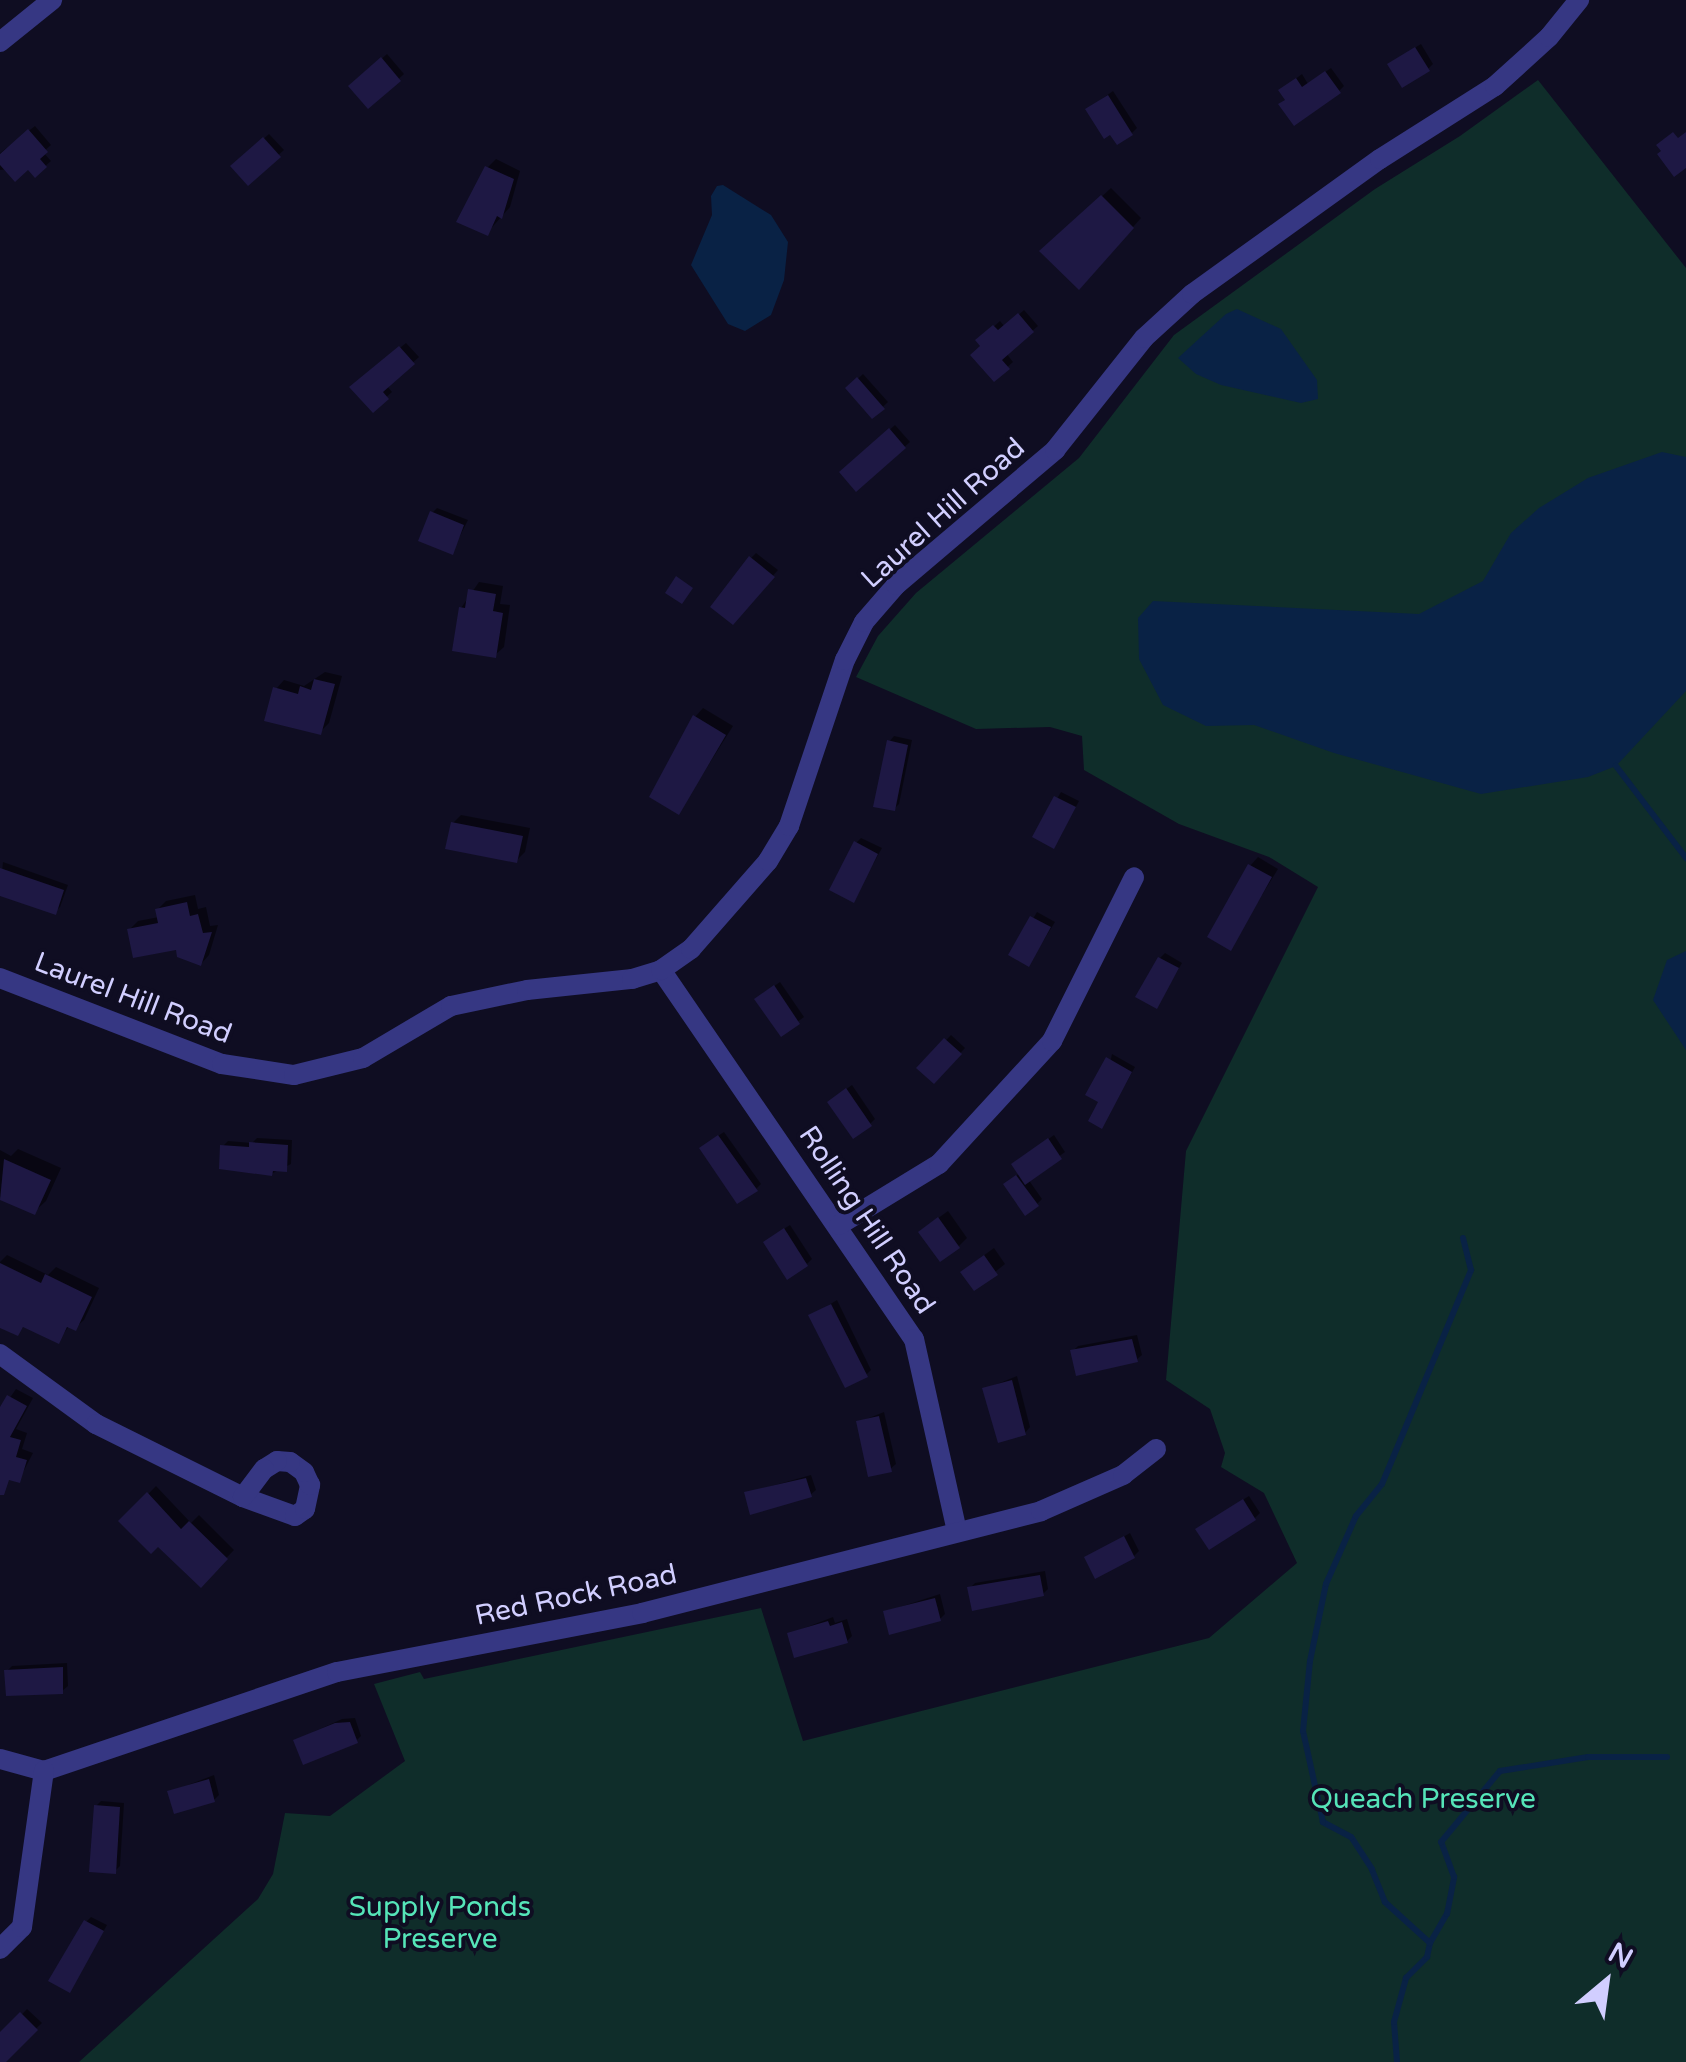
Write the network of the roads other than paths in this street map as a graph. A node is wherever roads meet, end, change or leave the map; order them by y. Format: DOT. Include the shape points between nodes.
graph roads {
  1 [pos="52,0"];
  2 [pos="1578,0"];
  3 [pos="0,42"];
  4 [pos="1134,877"];
  5 [pos="661,970"];
  6 [pos="0,978"];
  7 [pos="839,1225"];
  8 [pos="0,1354"];
  9 [pos="1156,1449"];
  10 [pos="243,1497"];
  11 [pos="958,1531"];
  12 [pos="0,1758"];
  13 [pos="44,1771"];
  14 [pos="0,1949"];
  1 -- 3 [label="street"];
  2 -- 5 [label="street, Laurel Hill Road" via="1495,86 1192,294 1144,338 1054,450 896,585 864,622 845,660 789,826 768,861 691,949"];
  4 -- 7 [label="street" via="1052,1041 939,1164"];
  5 -- 6 [label="street, Laurel Hill Road" via="451,1006 363,1058 294,1075 222,1064"];
  5 -- 7 [label="street, Rolling Hill Road"];
  7 -- 11 [label="street, Rolling Hill Road" via="914,1340"];
  8 -- 10 [label="street" via="96,1424"];
  9 -- 11 [label="street, Red Rock Road" via="1123,1474 1041,1511"];
  11 -- 13 [label="street, Red Rock Road" via="642,1613 336,1672"];
  12 -- 13 [label="street"];
  13 -- 14 [label="street" via="22,1927"];
}
